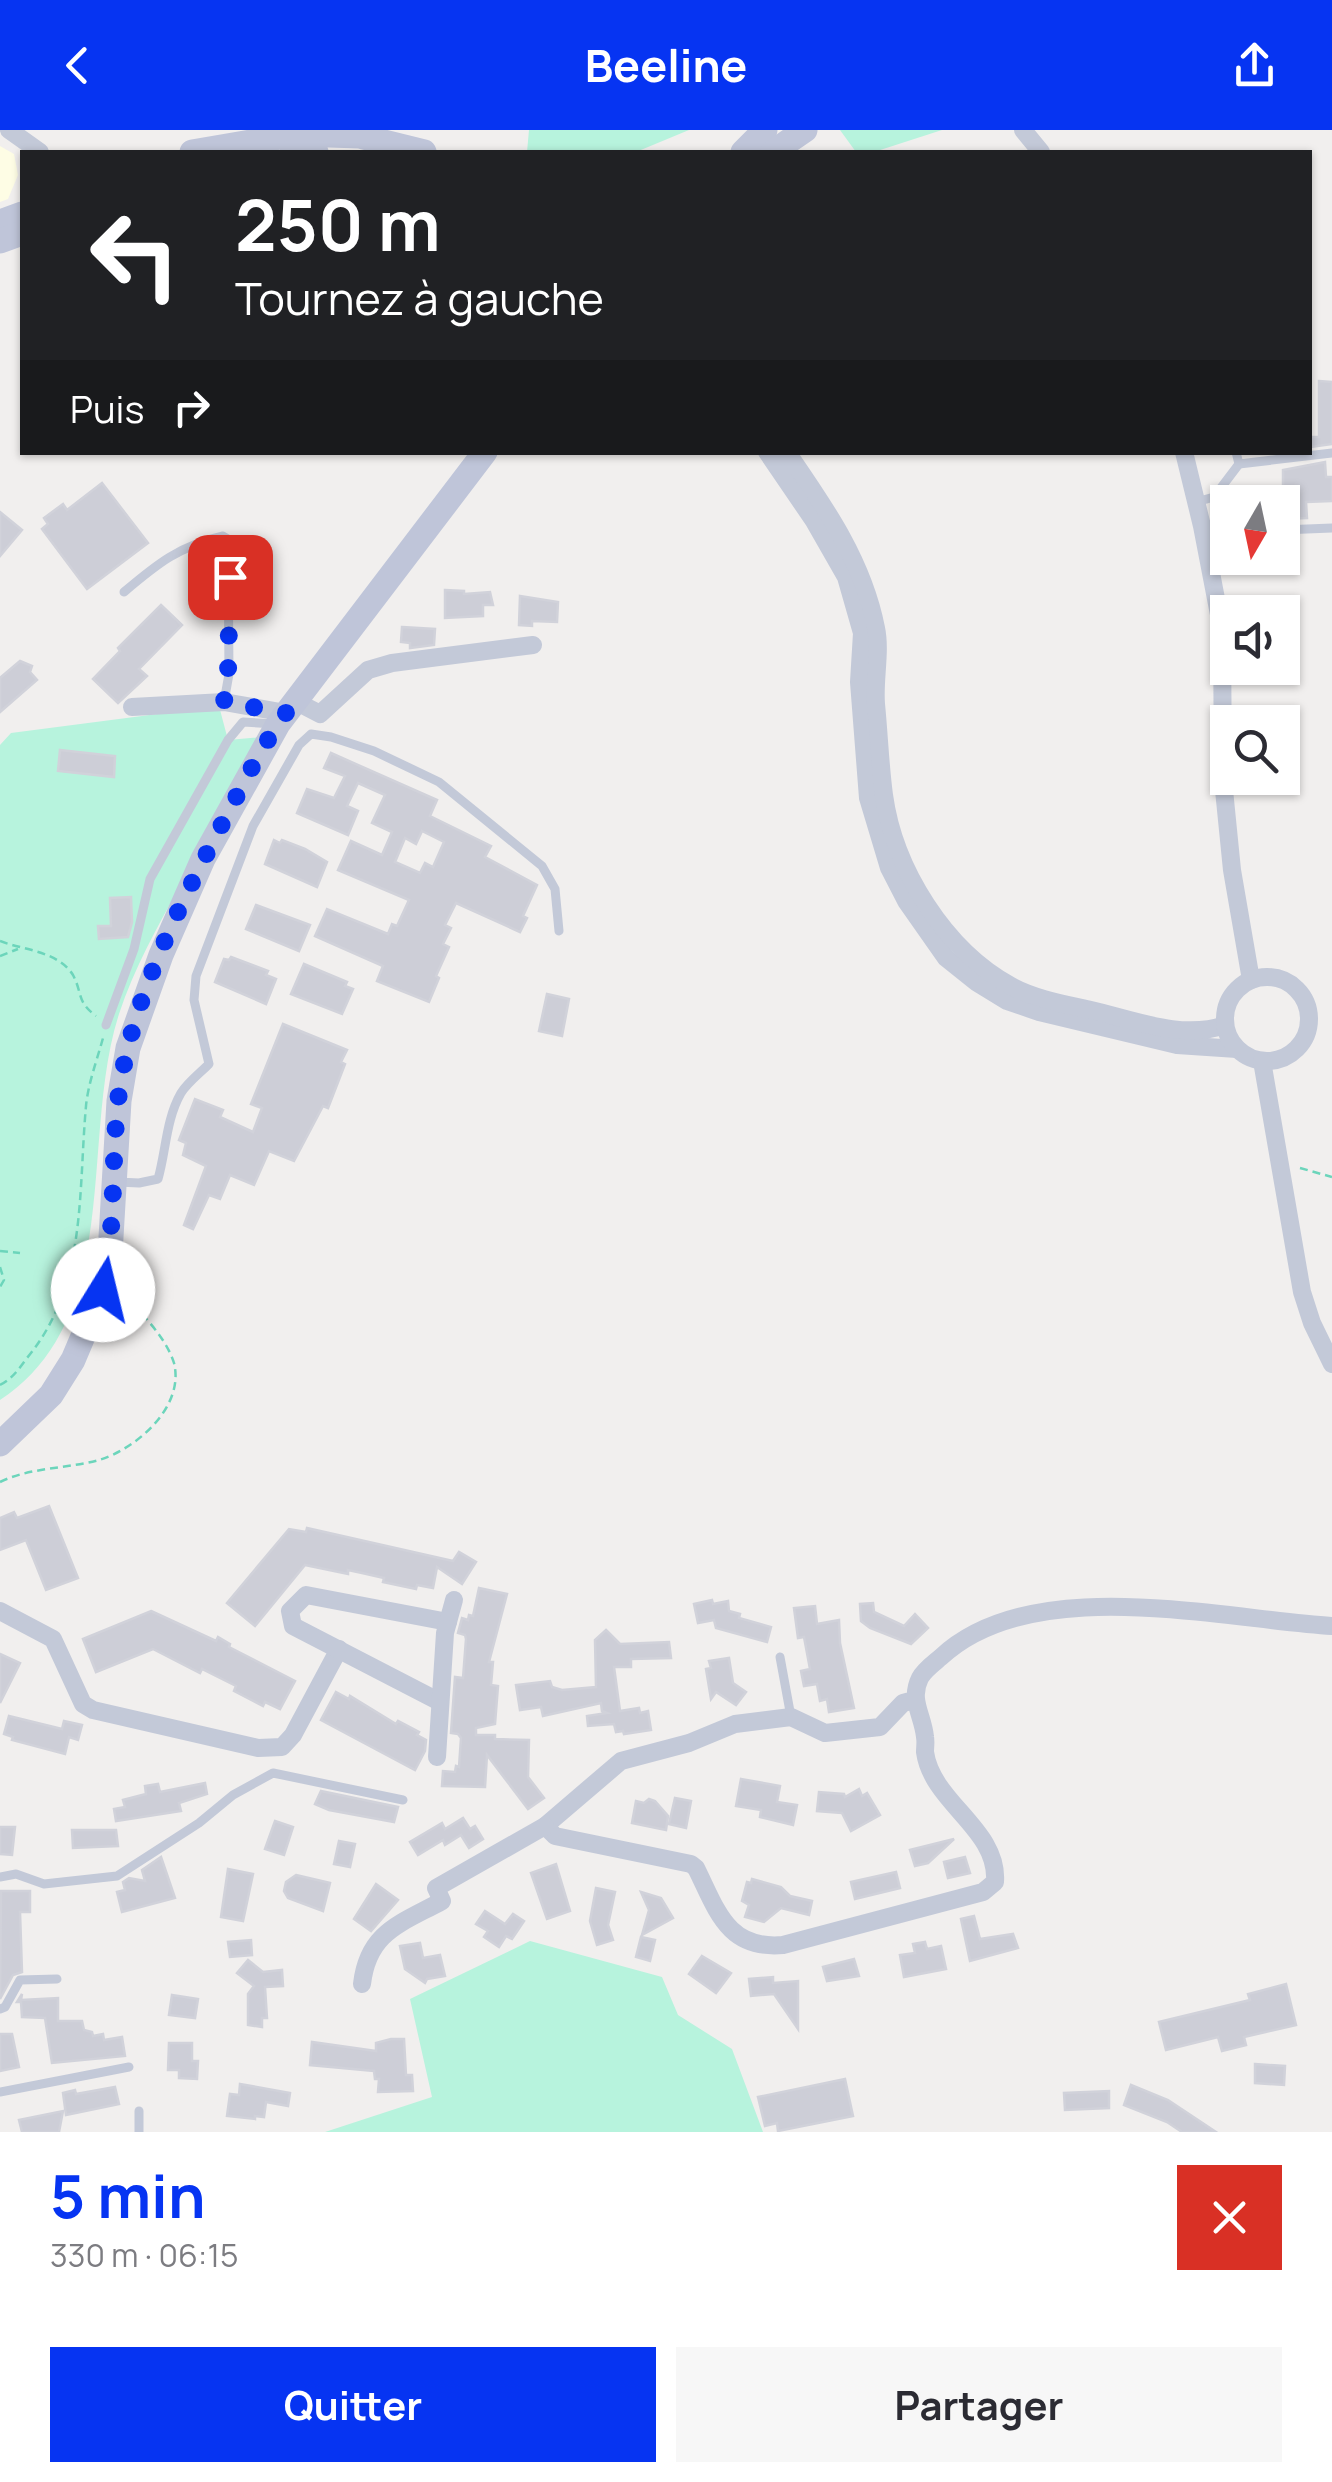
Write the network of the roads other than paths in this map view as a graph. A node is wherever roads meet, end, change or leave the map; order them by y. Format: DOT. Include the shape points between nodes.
graph roads {
  1 [pos="8,130"];
  2 [pos="765,130"];
  3 [pos="806,130"];
  4 [pos="1023,130"];
  5 [pos="37,150"];
  6 [pos="204,150"];
  7 [pos="416,150"];
  8 [pos="744,150"];
  9 [pos="776,150"];
  10 [pos="1039,150"];
  11 [pos="1332,453"];
  12 [pos="484,455"];
  13 [pos="769,455"];
  14 [pos="789,455"];
  15 [pos="1185,455"];
  16 [pos="1237,455"];
  17 [pos="1239,464"];
  18 [pos="1196,502"];
  19 [pos="1202,526"];
  20 [pos="1210,528"];
  21 [pos="1332,528"];
  22 [pos="1300,529"];
  23 [pos="124,592"];
  24 [pos="533,644"];
  25 [pos="224,702"];
  26 [pos="132,707"];
  27 [pos="287,712"];
  28 [pos="559,931"];
  29 [pos="1251,980"];
  30 [pos="106,1025"];
  31 [pos="1225,1025"];
  32 [pos="1238,1049"];
  33 [pos="1262,1060"];
  34 [pos="115,1182"];
  35 [pos="1332,1364"];
  36 [pos="0,1444"];
  37 [pos="454,1600"];
  38 [pos="0,1611"];
  39 [pos="448,1622"];
  40 [pos="1332,1626"];
  41 [pos="339,1649"];
  42 [pos="780,1657"];
  43 [pos="914,1700"];
  44 [pos="440,1702"];
  45 [pos="791,1718"];
  46 [pos="437,1758"];
  47 [pos="403,1800"];
  48 [pos="544,1826"];
  49 [pos="0,1877"];
  50 [pos="57,1979"];
  51 [pos="362,1984"];
  52 [pos="0,2009"];
  53 [pos="129,2068"];
  54 [pos="0,2092"];
  55 [pos="139,2111"];
  56 [pos="139,2132"];
  1 -- 5 [label="street"];
  2 -- 8 [label="main road"];
  3 -- 9 [label="main road"];
  4 -- 10 [label="street"];
  6 -- 7 [label="main road" via="298,134 360,136"];
  11 -- 17 [label="lane"];
  12 -- 27 [label="main road"];
  13 -- 32 [label="street" via="846,577 862,633 868,798 889,868 946,958 1007,1001 1039,1012 1177,1045"];
  14 -- 31 [label="street" via="861,570 877,632 874,684 884,798 905,865 959,946 1029,993 1176,1030"];
  15 -- 18 [label="street"];
  16 -- 17 [label="lane"];
  17 -- 18 [label="lane" via="1214,496"];
  18 -- 19 [label="street"];
  19 -- 20 [label="lane"];
  19 -- 29 [label="street" via="1222,630 1224,780"];
  21 -- 22 [label="lane"];
  23 -- 25 [label="lane" via="168,555 228,539"];
  24 -- 27 [label="street" via="392,662 368,670 320,714"];
  25 -- 26 [label="street"];
  25 -- 27 [label="street"];
  27 -- 30 [label="lane" via="242,722 228,740 150,879"];
  27 -- 34 [label="main road" via="203,859 142,1004 118,1100"];
  28 -- 34 [label="lane" via="555,889 542,866 438,782 332,736 311,734 253,826 196,976 194,1000 209,1064 181,1092 158,1179"];
  29 -- 31 [label="street" via="1230,998"];
  29 -- 33 [label="street" via="1292,985 1308,1009 1298,1047"];
  31 -- 32 [label="street"];
  32 -- 33 [label="street"];
  33 -- 35 [label="street" via="1302,1292"];
  34 -- 36 [label="main road" via="103,1290 73,1360"];
  37 -- 39 [label="street"];
  38 -- 41 [label="street" via="53,1639 83,1704 93,1710 258,1748 282,1747 293,1736"];
  39 -- 41 [label="street" via="306,1594 290,1611 293,1626"];
  39 -- 44 [label="street"];
  40 -- 43 [label="street" via="1130,1606 1053,1611 956,1643 920,1676"];
  41 -- 44 [label="street"];
  42 -- 45 [label="lane"];
  43 -- 45 [label="street" via="880,1727 825,1732"];
  43 -- 48 [label="street" via="932,1774 996,1866 995,1882 983,1892 766,1947 726,1926 691,1864 556,1836"];
  44 -- 46 [label="street"];
  45 -- 48 [label="street" via="735,1724 621,1761"];
  47 -- 49 [label="lane" via="273,1773 116,1876 44,1884 16,1874"];
  48 -- 51 [label="street" via="436,1888 442,1900 383,1934 371,1947"];
  50 -- 52 [label="lane" via="20,1980"];
  53 -- 54 [label="lane"];
  55 -- 56 [label="lane"];
}
